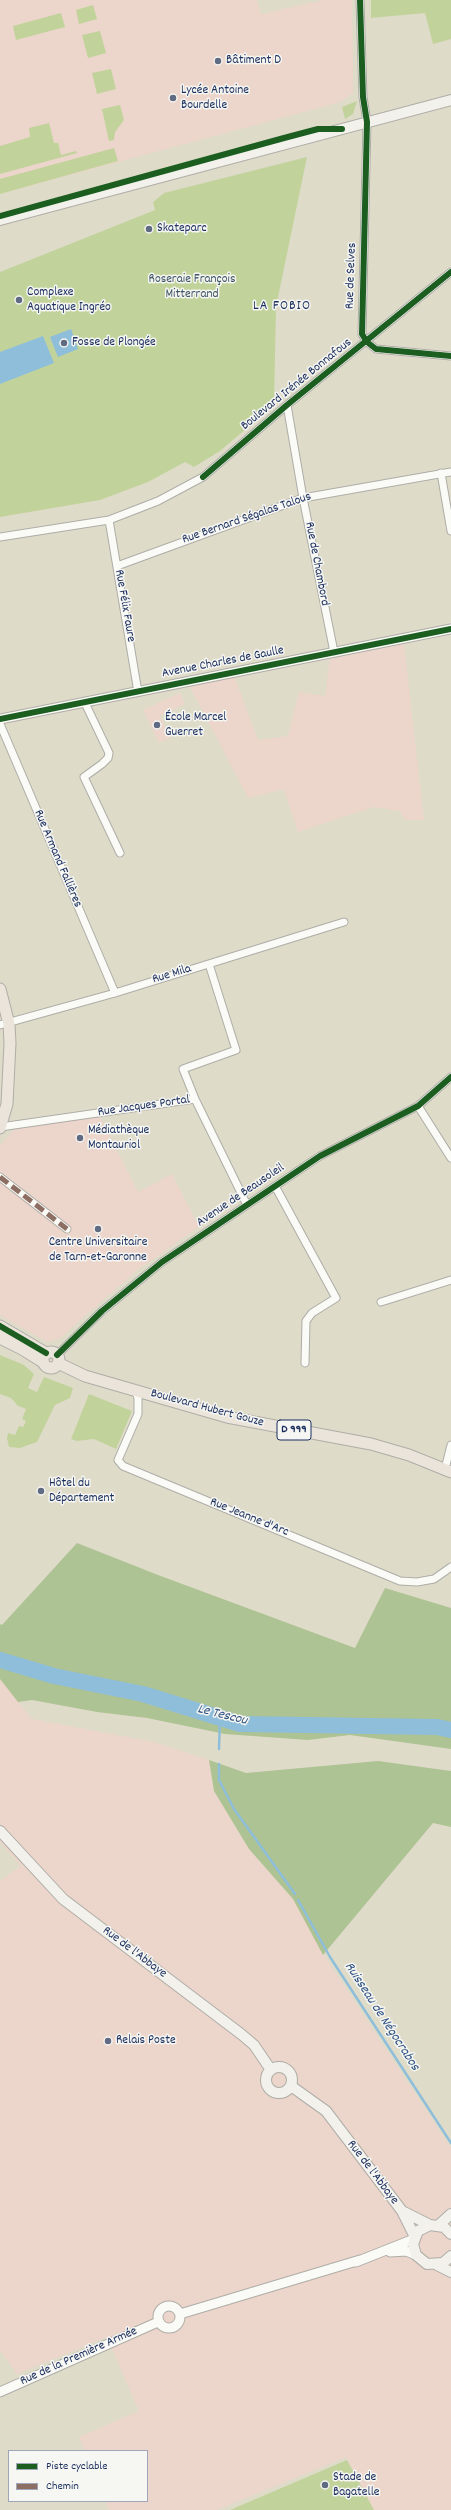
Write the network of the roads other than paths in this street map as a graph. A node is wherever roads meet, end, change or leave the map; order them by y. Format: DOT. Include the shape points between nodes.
graph roads {
  1 [pos="360,0"];
  2 [pos="451,100"];
  3 [pos="367,122"];
  4 [pos="0,220"];
  5 [pos="451,272"];
  6 [pos="367,342"];
  7 [pos="451,356"];
  8 [pos="287,405"];
  9 [pos="451,472"];
  10 [pos="441,473"];
  11 [pos="303,498"];
  12 [pos="109,520"];
  13 [pos="451,531"];
  14 [pos="0,537"];
  15 [pos="117,566"];
  16 [pos="451,629"];
  17 [pos="334,652"];
  18 [pos="138,692"];
  19 [pos="85,703"];
  20 [pos="0,719"];
  21 [pos="0,724"];
  22 [pos="120,853"];
  23 [pos="344,922"];
  24 [pos="209,964"];
  25 [pos="0,989"];
  26 [pos="115,993"];
  27 [pos="4,1024"];
  28 [pos="451,1077"];
  29 [pos="195,1099"];
  30 [pos="418,1106"];
  31 [pos="0,1128"];
  32 [pos="451,1158"];
  33 [pos="0,1177"];
  34 [pos="275,1186"];
  35 [pos="247,1204"];
  36 [pos="67,1229"];
  37 [pos="451,1280"];
  38 [pos="381,1302"];
  39 [pos="0,1326"];
  40 [pos="0,1338"];
  41 [pos="51,1358"];
  42 [pos="305,1363"];
  43 [pos="135,1390"];
  44 [pos="451,1445"];
  45 [pos="448,1471"];
  46 [pos="451,1567"];
  47 [pos="0,1831"];
  48 [pos="271,2070"];
  49 [pos="291,2086"];
  50 [pos="402,2211"];
  51 [pos="451,2214"];
  52 [pos="434,2225"];
  53 [pos="451,2234"];
  54 [pos="415,2238"];
  55 [pos="379,2254"];
  56 [pos="416,2255"];
  57 [pos="451,2256"];
  58 [pos="437,2265"];
  59 [pos="451,2272"];
  60 [pos="180,2314"];
  61 [pos="158,2322"];
  62 [pos="0,2392"];
  1 -- 3 [label="street, Rue de Selves" via="363,97"];
  2 -- 3 [label="main road"];
  3 -- 4 [label="main road"];
  3 -- 6 [label="street, Rue de Selves" via="362,334"];
  5 -- 6 [label="street, Boulevard Irénée Bonnafous"];
  6 -- 7 [label="street" via="376,349"];
  6 -- 8 [label="street, Boulevard Irénée Bonnafous"];
  8 -- 11 [label="street, Rue de Chambord"];
  8 -- 12 [label="street, Boulevard Irénée Bonnafous" via="203,477 158,501"];
  9 -- 10 [label="street, Rue Bernard Ségalas Talous"];
  10 -- 11 [label="street, Rue Bernard Ségalas Talous"];
  10 -- 13 [label="street"];
  11 -- 15 [label="street, Rue Bernard Ségalas Talous"];
  11 -- 17 [label="street, Rue de Chambord"];
  12 -- 14 [label="street, Boulevard Irénée Bonnafous"];
  12 -- 15 [label="street, Rue Félix Faure"];
  15 -- 18 [label="street, Rue Félix Faure"];
  16 -- 17 [label="street, Avenue Charles de Gaulle"];
  17 -- 18 [label="street, Avenue Charles de Gaulle"];
  18 -- 19 [label="street, Avenue Charles de Gaulle"];
  19 -- 20 [label="street, Avenue Charles de Gaulle"];
  19 -- 22 [label="street" via="109,753 102,764 84,777"];
  21 -- 26 [label="street, Rue Armand Fallières"];
  23 -- 24 [label="street, Rue Mila"];
  24 -- 26 [label="street, Rue Mila"];
  24 -- 29 [label="street" via="236,1050 183,1068"];
  25 -- 27 [label="main road"];
  26 -- 27 [label="street, Rue Mila"];
  27 -- 31 [label="main road" via="9,1079 7,1104"];
  28 -- 30 [label="street, Avenue de Beausoleil"];
  29 -- 31 [label="street, Rue Jacques Portal"];
  29 -- 35 [label="street, Rue Jacques Portal"];
  30 -- 32 [label="street"];
  30 -- 34 [label="street, Avenue de Beausoleil" via="320,1156"];
  33 -- 36 [label="street"];
  34 -- 35 [label="street, Avenue de Beausoleil"];
  34 -- 42 [label="street" via="336,1298 312,1313 306,1321"];
  35 -- 41 [label="street, Avenue de Beausoleil" via="146,1274"];
  37 -- 38 [label="street"];
  39 -- 41 [label="main road, Boulevard Hubert Gouze / D 999"];
  40 -- 41 [label="main road, Boulevard Hubert Gouze / D 999" via="22,1349"];
  41 -- 43 [label="main road, Boulevard Hubert Gouze / D 999" via="79,1374"];
  43 -- 45 [label="main road, Boulevard Hubert Gouze / D 999" via="227,1417 371,1444 409,1455"];
  43 -- 46 [label="street, Rue Jeanne d'Arc" via="138,1414 118,1460 123,1466 400,1581 434,1579"];
  44 -- 45 [label="street"];
  47 -- 48 [label="main road, Rue de l'Abbaye" via="63,1899 241,2034 254,2045"];
  48 -- 49 [label="main road" via="277,2067 287,2069 293,2079"];
  48 -- 49 [label="main road" via="266,2080 270,2090 281,2093"];
  49 -- 50 [label="main road, Rue de l'Abbaye" via="326,2111"];
  50 -- 52 [label="main road, Rue de l'Abbaye"];
  50 -- 54 [label="main road, Rue de l'Abbaye"];
  51 -- 52 [label="main road"];
  52 -- 53 [label="main road, Rue de l'Abbaye"];
  52 -- 54 [label="main road" via="418,2231"];
  54 -- 55 [label="street"];
  54 -- 56 [label="main road, Rue de l'Abbaye"];
  55 -- 56 [label="street" via="401,2251"];
  55 -- 60 [label="street"];
  56 -- 58 [label="main road" via="427,2264"];
  57 -- 58 [label="main road"];
  58 -- 59 [label="main road"];
  60 -- 61 [label="street" via="179,2324 173,2328 163,2327"];
  60 -- 61 [label="street" via="172,2306 165,2307 158,2315"];
  61 -- 62 [label="street, Rue de la Première Armée"];
}
